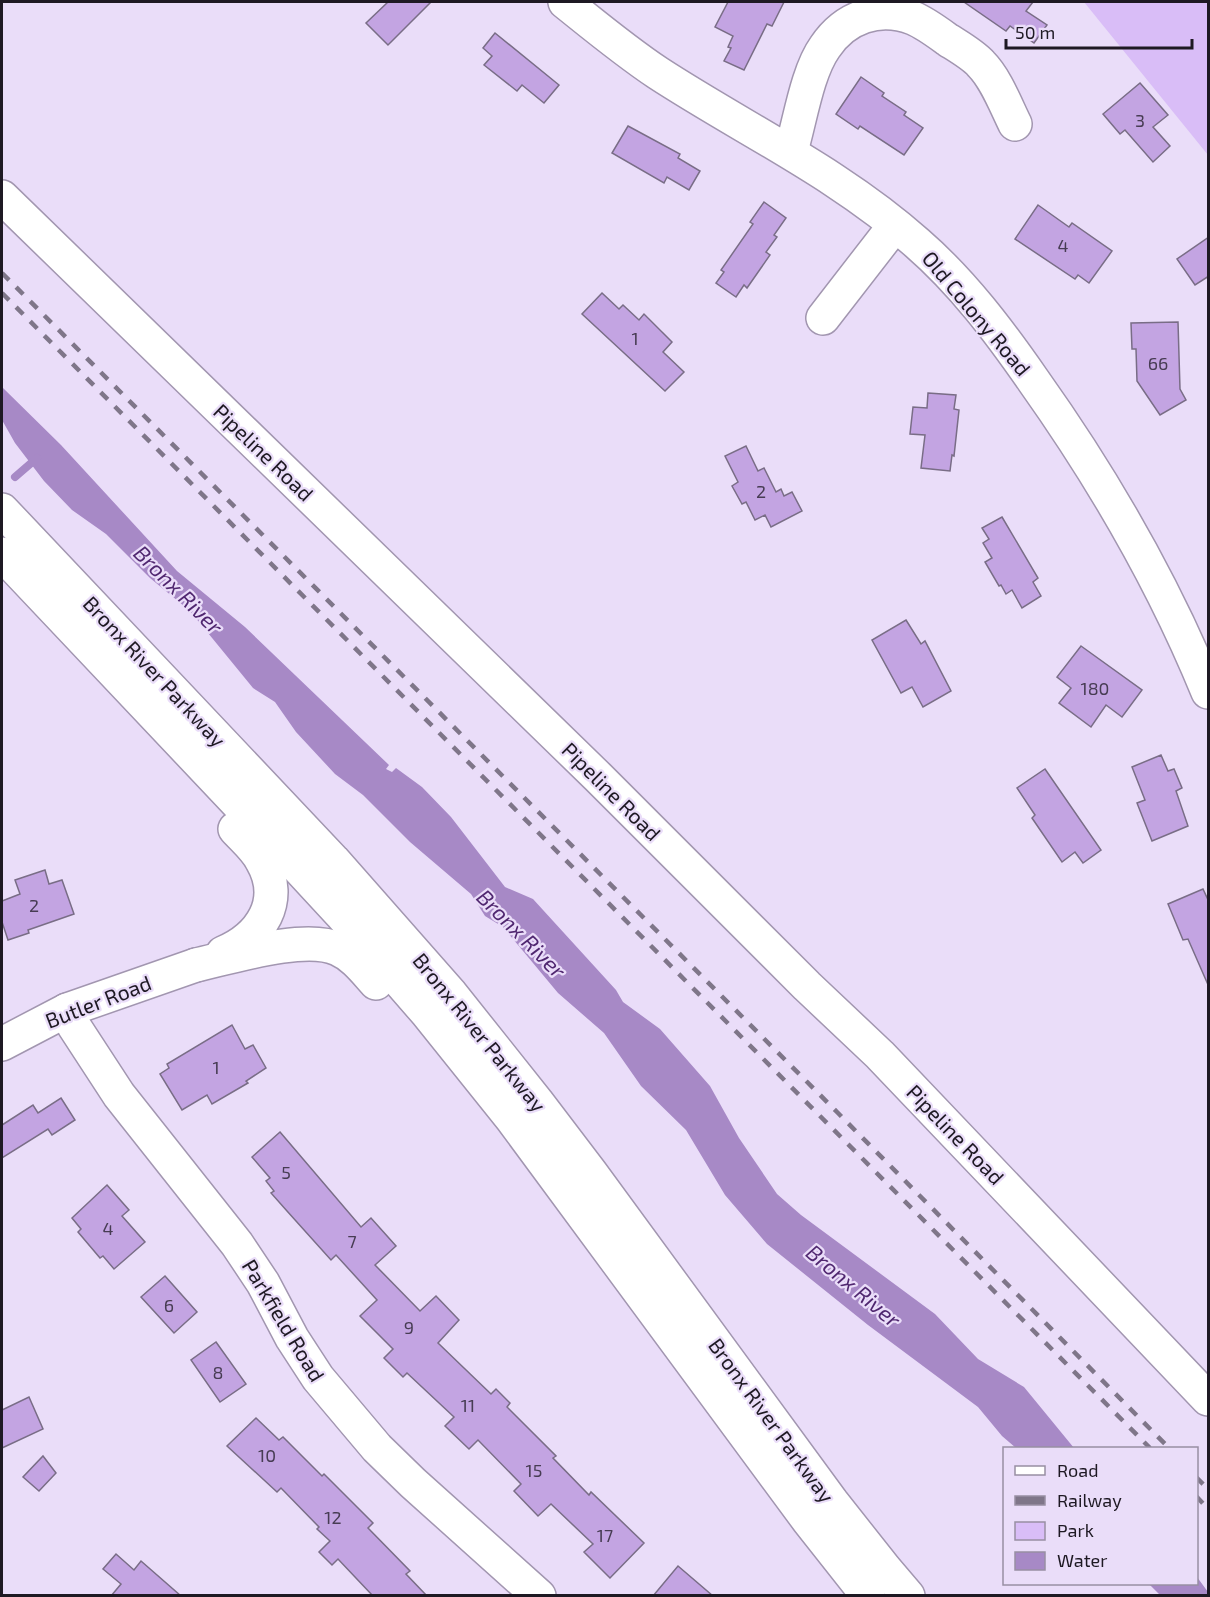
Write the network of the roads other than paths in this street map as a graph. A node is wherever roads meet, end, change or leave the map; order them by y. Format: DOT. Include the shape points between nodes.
graph roads {
  1 [pos="566,2"];
  2 [pos="1015,124"];
  3 [pos="791,151"];
  4 [pos="2,197"];
  5 [pos="895,225"];
  6 [pos="823,318"];
  7 [pos="2,510"];
  8 [pos="2,554"];
  9 [pos="126,687"];
  10 [pos="1209,692"];
  11 [pos="196,965"];
  12 [pos="67,1010"];
  13 [pos="2,1044"];
  14 [pos="621,1267"];
  15 [pos="1209,1399"];
  16 [pos="539,1596"];
  17 [pos="868,1596"];
  18 [pos="908,1596"];
  1 -- 3 [label="main road, Old Colony Road" via="656,71"];
  2 -- 3 [label="main road" via="981,64 914,18 882,12 849,22 825,46"];
  3 -- 5 [label="main road, Old Colony Road"];
  4 -- 15 [label="main road, Pipeline Road" via="879,1055"];
  5 -- 6 [label="main road"];
  5 -- 10 [label="main road, Old Colony Road" via="925,250 973,301 1051,405 1137,545"];
  7 -- 18 [label="main road, Bronx River Parkway" via="333,860 444,986 537,1102 832,1502"];
  8 -- 9 [label="main road, Bronx River Parkway"];
  9 -- 11 [label="main road" via="194,783 258,854 271,885 267,915 254,933 238,947"];
  9 -- 14 [label="main road, Bronx River Parkway" via="278,846 400,982 512,1119"];
  11 -- 12 [label="main road, Butler Road"];
  11 -- 14 [label="main road" via="301,944 322,944 347,954"];
  12 -- 13 [label="main road, Butler Road"];
  12 -- 16 [label="main road, Parkfield Road" via="119,1095 237,1244 318,1378 377,1448"];
  14 -- 17 [label="main road, Bronx River Parkway"];
}
